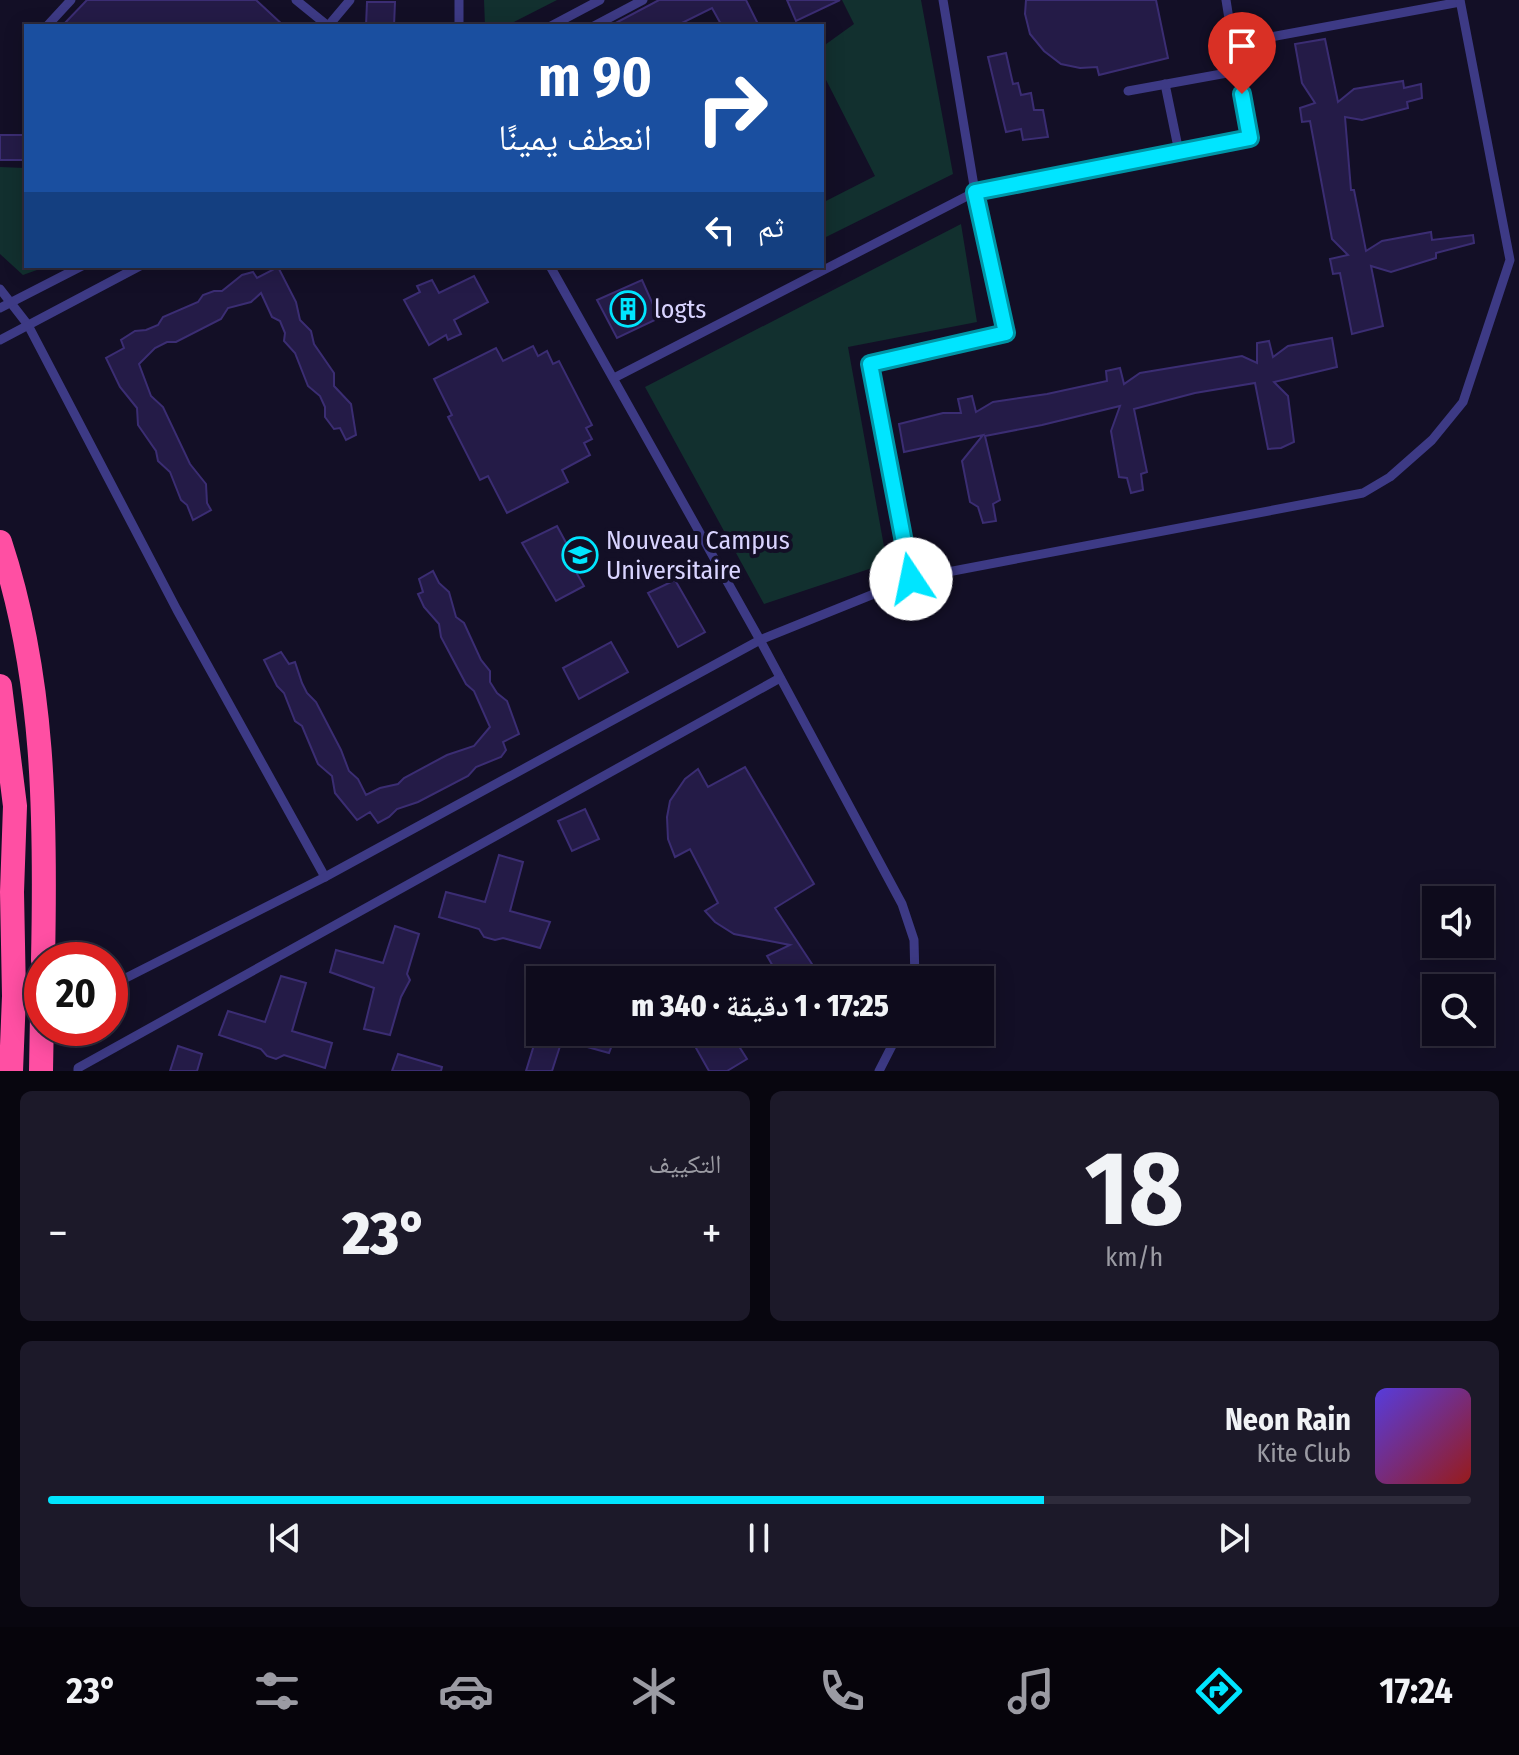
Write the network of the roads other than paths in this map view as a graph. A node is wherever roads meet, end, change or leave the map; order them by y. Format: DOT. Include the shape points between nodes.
graph roads {
  1 [pos="71,0"];
  2 [pos="296,0"];
  3 [pos="350,0"];
  4 [pos="459,0"];
  5 [pos="600,0"];
  6 [pos="643,0"];
  7 [pos="943,0"];
  8 [pos="1226,0"];
  9 [pos="1460,1"];
  10 [pos="49,24"];
  11 [pos="326,24"];
  12 [pos="331,24"];
  13 [pos="459,24"];
  14 [pos="555,24"];
  15 [pos="598,24"];
  16 [pos="1233,44"];
  17 [pos="1238,71"];
  18 [pos="1165,84"];
  19 [pos="1128,91"];
  20 [pos="1179,152"];
  21 [pos="975,192"];
  22 [pos="136,268"];
  23 [pos="551,268"];
  24 [pos="69,270"];
  25 [pos="0,289"];
  26 [pos="12,302"];
  27 [pos="0,308"];
  28 [pos="28,325"];
  29 [pos="0,340"];
  30 [pos="614,378"];
  31 [pos="0,542"];
  32 [pos="911,579"];
  33 [pos="760,640"];
  34 [pos="780,678"];
  35 [pos="0,686"];
  36 [pos="325,877"];
  37 [pos="43,942"];
  38 [pos="915,966"];
  39 [pos="128,977"];
  40 [pos="41,1046"];
  41 [pos="892,1046"];
  42 [pos="95,1067"];
  43 [pos="11,1071"];
  44 [pos="41,1071"];
  45 [pos="78,1071"];
  46 [pos="879,1071"];
  1 -- 10 [label="lane"];
  2 -- 11 [label="lane"];
  3 -- 12 [label="lane"];
  4 -- 13 [label="lane"];
  5 -- 14 [label="lane"];
  6 -- 15 [label="lane"];
  7 -- 21 [label="lane"];
  8 -- 16 [label="lane"];
  9 -- 16 [label="lane"];
  9 -- 32 [label="lane" via="1510,260 1463,402 1432,440 1363,493"];
  16 -- 17 [label="lane"];
  17 -- 18 [label="lane"];
  17 -- 20 [label="lane" via="1250,138"];
  18 -- 19 [label="lane"];
  18 -- 20 [label="lane"];
  20 -- 21 [label="lane"];
  21 -- 30 [label="lane"];
  21 -- 32 [label="lane" via="1006,333 870,364"];
  22 -- 28 [label="lane"];
  23 -- 30 [label="lane"];
  24 -- 26 [label="lane"];
  25 -- 26 [label="lane"];
  26 -- 27 [label="lane"];
  26 -- 28 [label="lane"];
  28 -- 29 [label="lane"];
  28 -- 36 [label="lane"];
  30 -- 33 [label="lane"];
  31 -- 37 [label="highway" via="28,653 40,742"];
  32 -- 33 [label="lane"];
  33 -- 34 [label="lane"];
  33 -- 36 [label="lane"];
  34 -- 38 [label="lane" via="902,904 914,940"];
  34 -- 42 [label="lane"];
  35 -- 43 [label="highway" via="15,806"];
  36 -- 39 [label="lane"];
  40 -- 44 [label="highway"];
  41 -- 46 [label="lane"];
  42 -- 45 [label="lane"];
}
